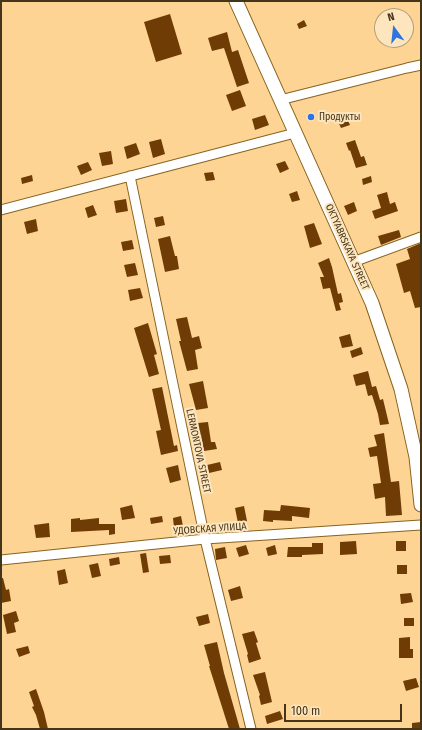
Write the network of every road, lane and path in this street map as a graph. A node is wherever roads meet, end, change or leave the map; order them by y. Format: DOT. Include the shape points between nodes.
graph roads {
  1 [pos="236,1"];
  2 [pos="421,65"];
  3 [pos="280,100"];
  4 [pos="295,133"];
  5 [pos="130,176"];
  6 [pos="1,210"];
  7 [pos="421,237"];
  8 [pos="353,262"];
  9 [pos="421,506"];
  10 [pos="421,525"];
  11 [pos="205,539"];
  12 [pos="1,560"];
  13 [pos="251,729"];
  1 -- 3 [label="street, OKTYABRSKAYA STREET"];
  2 -- 3 [label="street"];
  3 -- 4 [label="street, OKTYABRSKAYA STREET"];
  4 -- 5 [label="street"];
  4 -- 8 [label="street, OKTYABRSKAYA STREET"];
  5 -- 6 [label="street"];
  5 -- 11 [label="street, LERMONTOVA STREET"];
  7 -- 8 [label="street"];
  8 -- 9 [label="street, OKTYABRSKAYA STREET" via="372,303 401,388 416,457"];
  10 -- 11 [label="street, УДОВСКАЯ УЛИЦА"];
  11 -- 12 [label="street, УДОВСКАЯ УЛИЦА"];
  11 -- 13 [label="street, LERMONTOVA STREET"];
}
